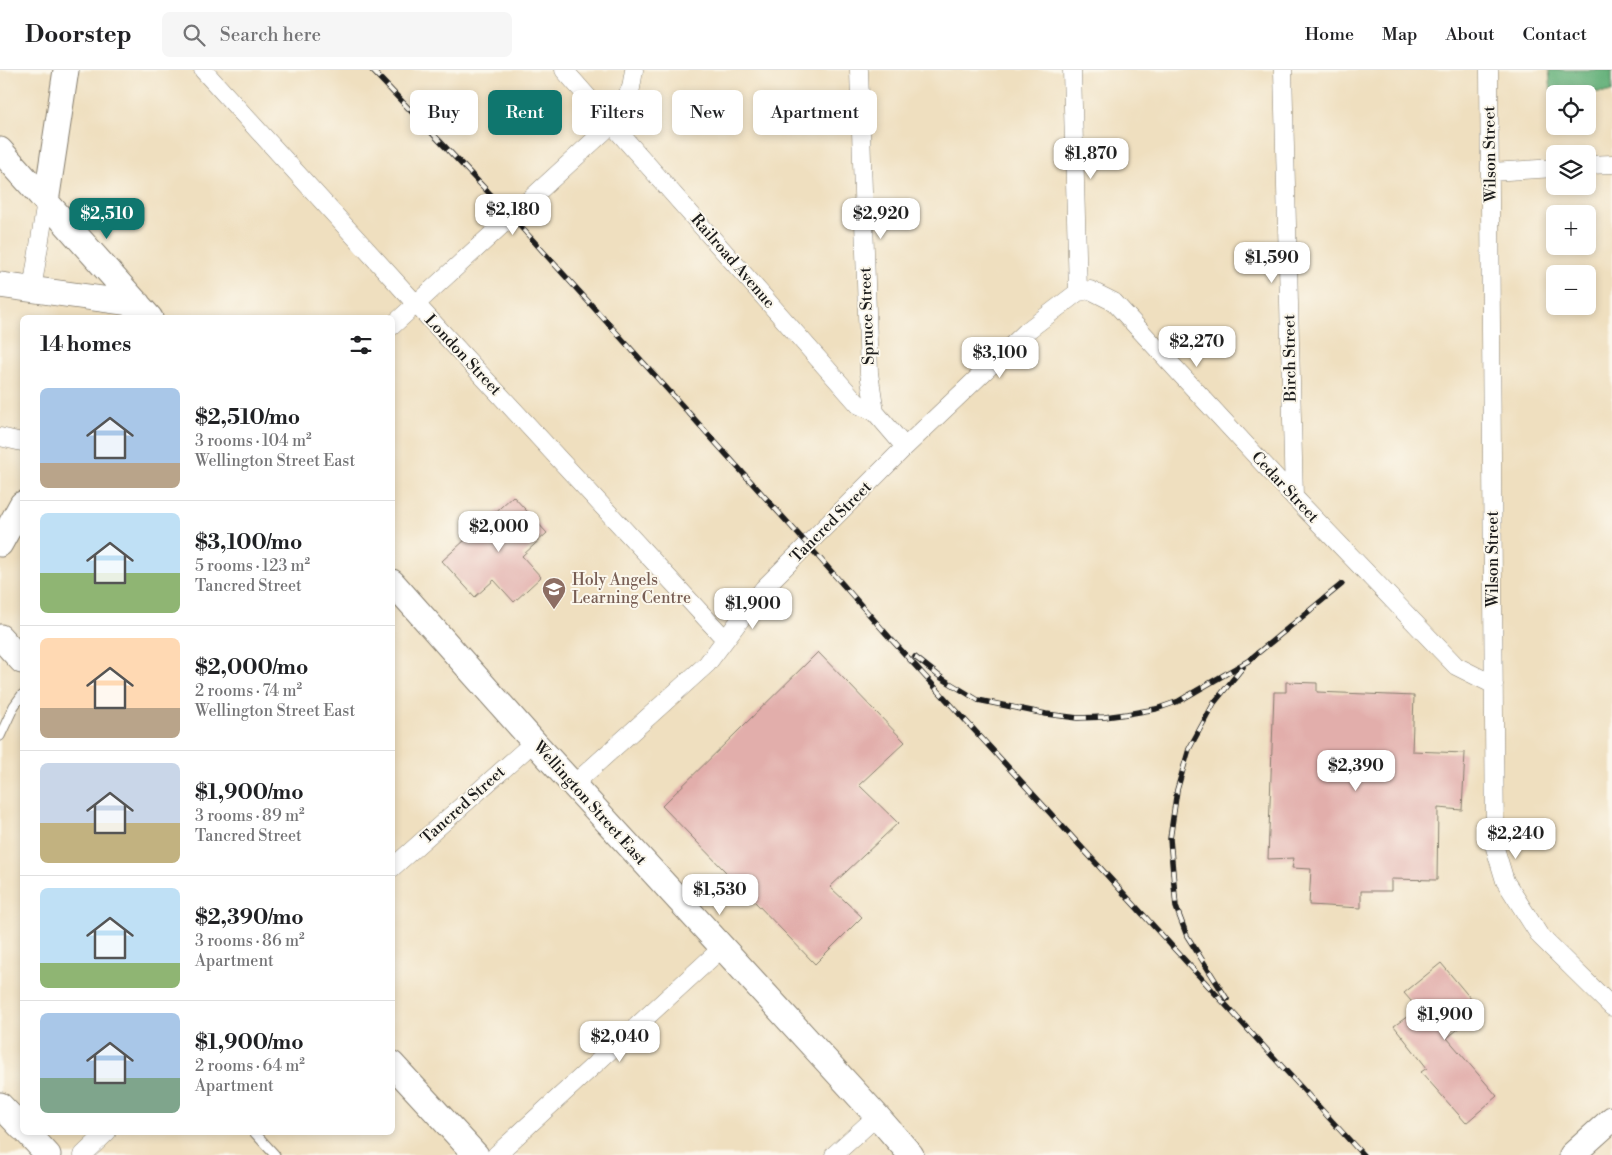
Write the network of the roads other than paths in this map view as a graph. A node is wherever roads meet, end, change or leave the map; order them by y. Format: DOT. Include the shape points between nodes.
graph roads {
  1 [pos="66,70"];
  2 [pos="203,70"];
  3 [pos="564,70"];
  4 [pos="634,70"];
  5 [pos="858,70"];
  6 [pos="1072,70"];
  7 [pos="1283,70"];
  8 [pos="1489,70"];
  9 [pos="582,90"];
  10 [pos="631,90"];
  11 [pos="600,135"];
  12 [pos="622,135"];
  13 [pos="5,161"];
  14 [pos="1612,164"];
  15 [pos="1596,165"];
  16 [pos="1546,169"];
  17 [pos="1491,172"];
  18 [pos="46,202"];
  19 [pos="0,285"];
  20 [pos="32,290"];
  21 [pos="1078,292"];
  22 [pos="416,304"];
  23 [pos="139,313"];
  24 [pos="395,323"];
  25 [pos="875,412"];
  26 [pos="0,437"];
  27 [pos="20,442"];
  28 [pos="905,447"];
  29 [pos="1294,497"];
  30 [pos="20,508"];
  31 [pos="0,544"];
  32 [pos="396,593"];
  33 [pos="0,637"];
  34 [pos="725,639"];
  35 [pos="20,658"];
  36 [pos="1494,685"];
  37 [pos="20,698"];
  38 [pos="0,736"];
  39 [pos="534,742"];
  40 [pos="574,784"];
  41 [pos="395,865"];
  42 [pos="722,948"];
  43 [pos="1612,1007"];
  44 [pos="395,1067"];
  45 [pos="0,1105"];
  46 [pos="877,1116"];
  47 [pos="1612,1119"];
  48 [pos="20,1126"];
  49 [pos="30,1135"];
  50 [pos="104,1135"];
  51 [pos="257,1135"];
  52 [pos="48,1155"];
  53 [pos="83,1155"];
  54 [pos="275,1155"];
  55 [pos="476,1155"];
  56 [pos="496,1155"];
  57 [pos="834,1155"];
  58 [pos="911,1155"];
  59 [pos="1572,1155"];
  1 -- 18 [label="main road"];
  2 -- 22 [label="street, London Street"];
  3 -- 9 [label="street, Railroad Avenue"];
  4 -- 10 [label="street"];
  5 -- 25 [label="street, Spruce Street" via="869,373"];
  6 -- 21 [label="street"];
  7 -- 29 [label="street, Birch Street"];
  8 -- 17 [label="street, Wilson Street"];
  11 -- 22 [label="street"];
  12 -- 25 [label="street, Railroad Avenue" via="859,405"];
  13 -- 18 [label="main road"];
  14 -- 15 [label="street"];
  16 -- 17 [label="street"];
  17 -- 36 [label="street, Wilson Street"];
  18 -- 20 [label="street"];
  18 -- 23 [label="main road"];
  19 -- 20 [label="main road"];
  20 -- 23 [label="main road"];
  21 -- 28 [label="street, Tancred Street" via="1027,331"];
  21 -- 29 [label="street, Cedar Street" via="1090,290 1114,302"];
  22 -- 24 [label="street"];
  22 -- 34 [label="street, London Street"];
  25 -- 28 [label="street, Railroad Avenue"];
  26 -- 27 [label="street"];
  28 -- 34 [label="street, Tancred Street" via="764,588"];
  29 -- 36 [label="street, Cedar Street" via="1456,666"];
  30 -- 31 [label="main road"];
  32 -- 39 [label="main road, Wellington Street East"];
  33 -- 35 [label="main road"];
  34 -- 40 [label="street, Tancred Street" via="707,664"];
  36 -- 43 [label="street, Wilson Street" via="1495,848 1506,881 1540,936"];
  37 -- 38 [label="lane"];
  39 -- 40 [label="main road, Wellington Street East"];
  39 -- 41 [label="street, Tancred Street"];
  40 -- 42 [label="main road, Wellington Street East"];
  42 -- 46 [label="main road, Wellington Street East"];
  42 -- 56 [label="street"];
  44 -- 55 [label="main road"];
  45 -- 48 [label="main road"];
  46 -- 57 [label="street"];
  46 -- 58 [label="main road, Wellington Street East"];
  47 -- 59 [label="main road"];
  49 -- 52 [label="main road"];
  50 -- 53 [label="street"];
  51 -- 54 [label="lane"];
}
